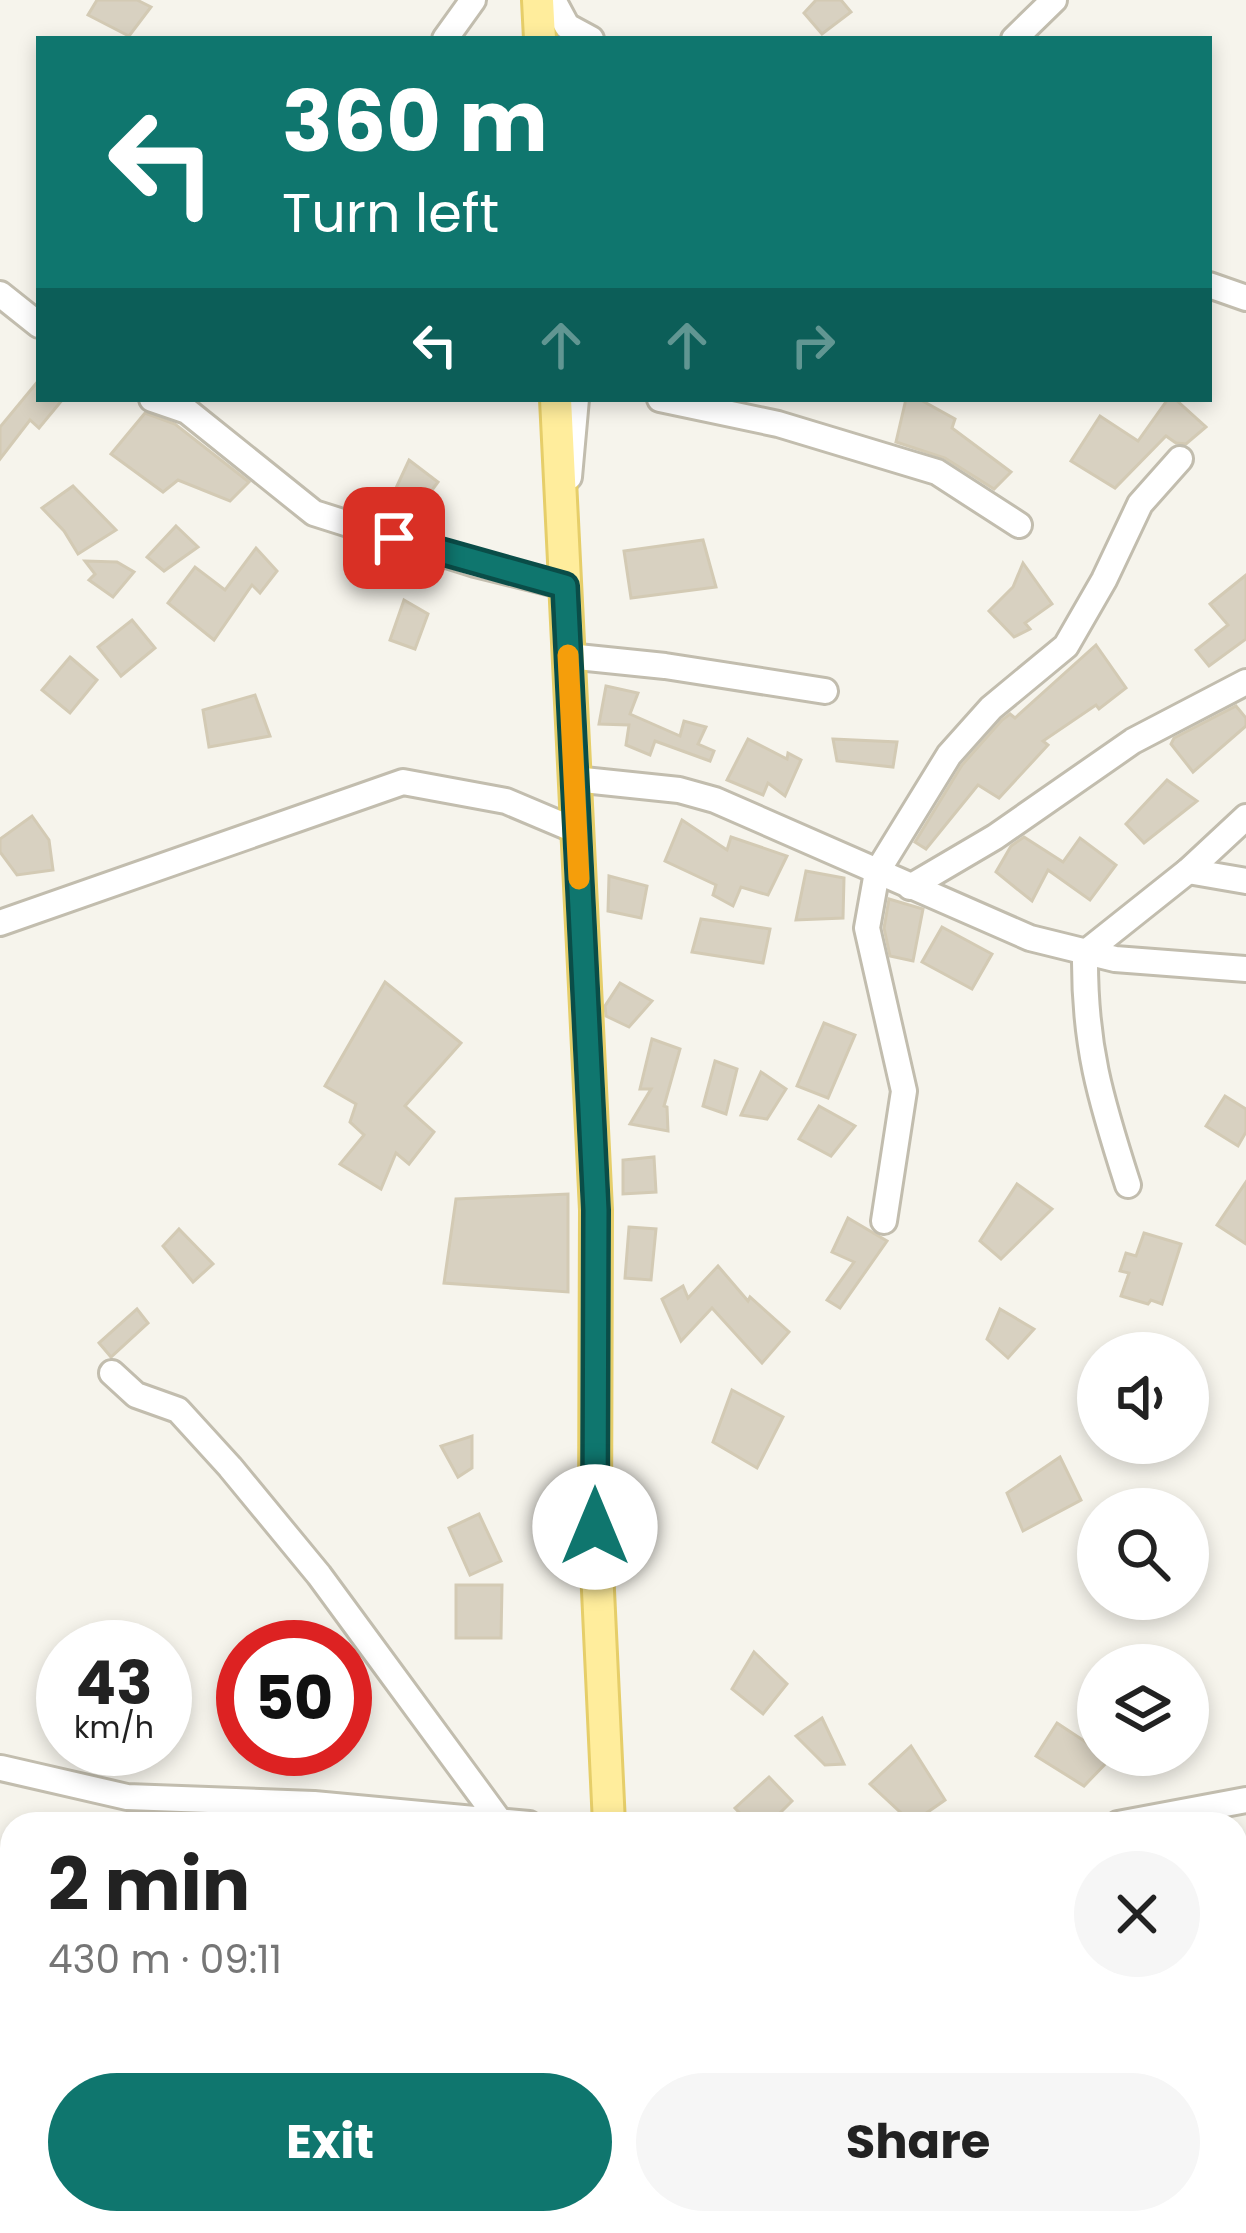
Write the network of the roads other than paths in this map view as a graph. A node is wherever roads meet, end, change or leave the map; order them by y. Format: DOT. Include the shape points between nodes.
graph roads {
  1 [pos="472,0"];
  2 [pos="538,0"];
  3 [pos="553,0"];
  4 [pos="1054,0"];
  5 [pos="447,36"];
  6 [pos="540,36"];
  7 [pos="586,36"];
  8 [pos="1017,36"];
  9 [pos="1212,286"];
  10 [pos="0,294"];
  11 [pos="1246,298"];
  12 [pos="36,323"];
  13 [pos="162,402"];
  14 [pos="556,402"];
  15 [pos="577,402"];
  16 [pos="674,402"];
  17 [pos="1180,458"];
  18 [pos="1019,525"];
  19 [pos="562,527"];
  20 [pos="565,586"];
  21 [pos="568,656"];
  22 [pos="1246,682"];
  23 [pos="825,691"];
  24 [pos="574,779"];
  25 [pos="1246,817"];
  26 [pos="577,831"];
  27 [pos="1188,871"];
  28 [pos="877,872"];
  29 [pos="1246,881"];
  30 [pos="910,887"];
  31 [pos="0,923"];
  32 [pos="1085,953"];
  33 [pos="1246,969"];
  34 [pos="1128,1185"];
  35 [pos="884,1221"];
  36 [pos="112,1373"];
  37 [pos="1,1768"];
  38 [pos="1246,1800"];
  39 [pos="406,1812"];
  40 [pos="493,1812"];
  41 [pos="608,1812"];
  42 [pos="1182,1812"];
  1 -- 5 [label="street"];
  2 -- 6 [label="main road"];
  3 -- 7 [label="street" via="567,26"];
  4 -- 8 [label="street"];
  9 -- 11 [label="street"];
  10 -- 12 [label="street"];
  13 -- 20 [label="street" via="187,411 314,513"];
  14 -- 19 [label="main road"];
  15 -- 19 [label="street"];
  16 -- 18 [label="street" via="937,472"];
  17 -- 28 [label="street" via="1140,504 1066,646 991,708 950,755"];
  19 -- 20 [label="main road"];
  20 -- 21 [label="main road"];
  21 -- 23 [label="street"];
  21 -- 24 [label="main road"];
  22 -- 30 [label="street" via="1133,741"];
  24 -- 26 [label="main road"];
  24 -- 28 [label="street" via="715,800"];
  25 -- 27 [label="street"];
  26 -- 31 [label="street" via="506,801 404,782"];
  26 -- 41 [label="main road" via="596,1210 595,1527"];
  27 -- 29 [label="street"];
  27 -- 32 [label="street"];
  28 -- 30 [label="street"];
  28 -- 35 [label="street" via="867,928 904,1091"];
  30 -- 32 [label="street"];
  32 -- 33 [label="street"];
  32 -- 34 [label="street" via="1096,1087"];
  36 -- 40 [label="street" via="136,1395 178,1410 230,1467"];
  37 -- 39 [label="street" via="128,1797"];
  38 -- 42 [label="street"];
}
